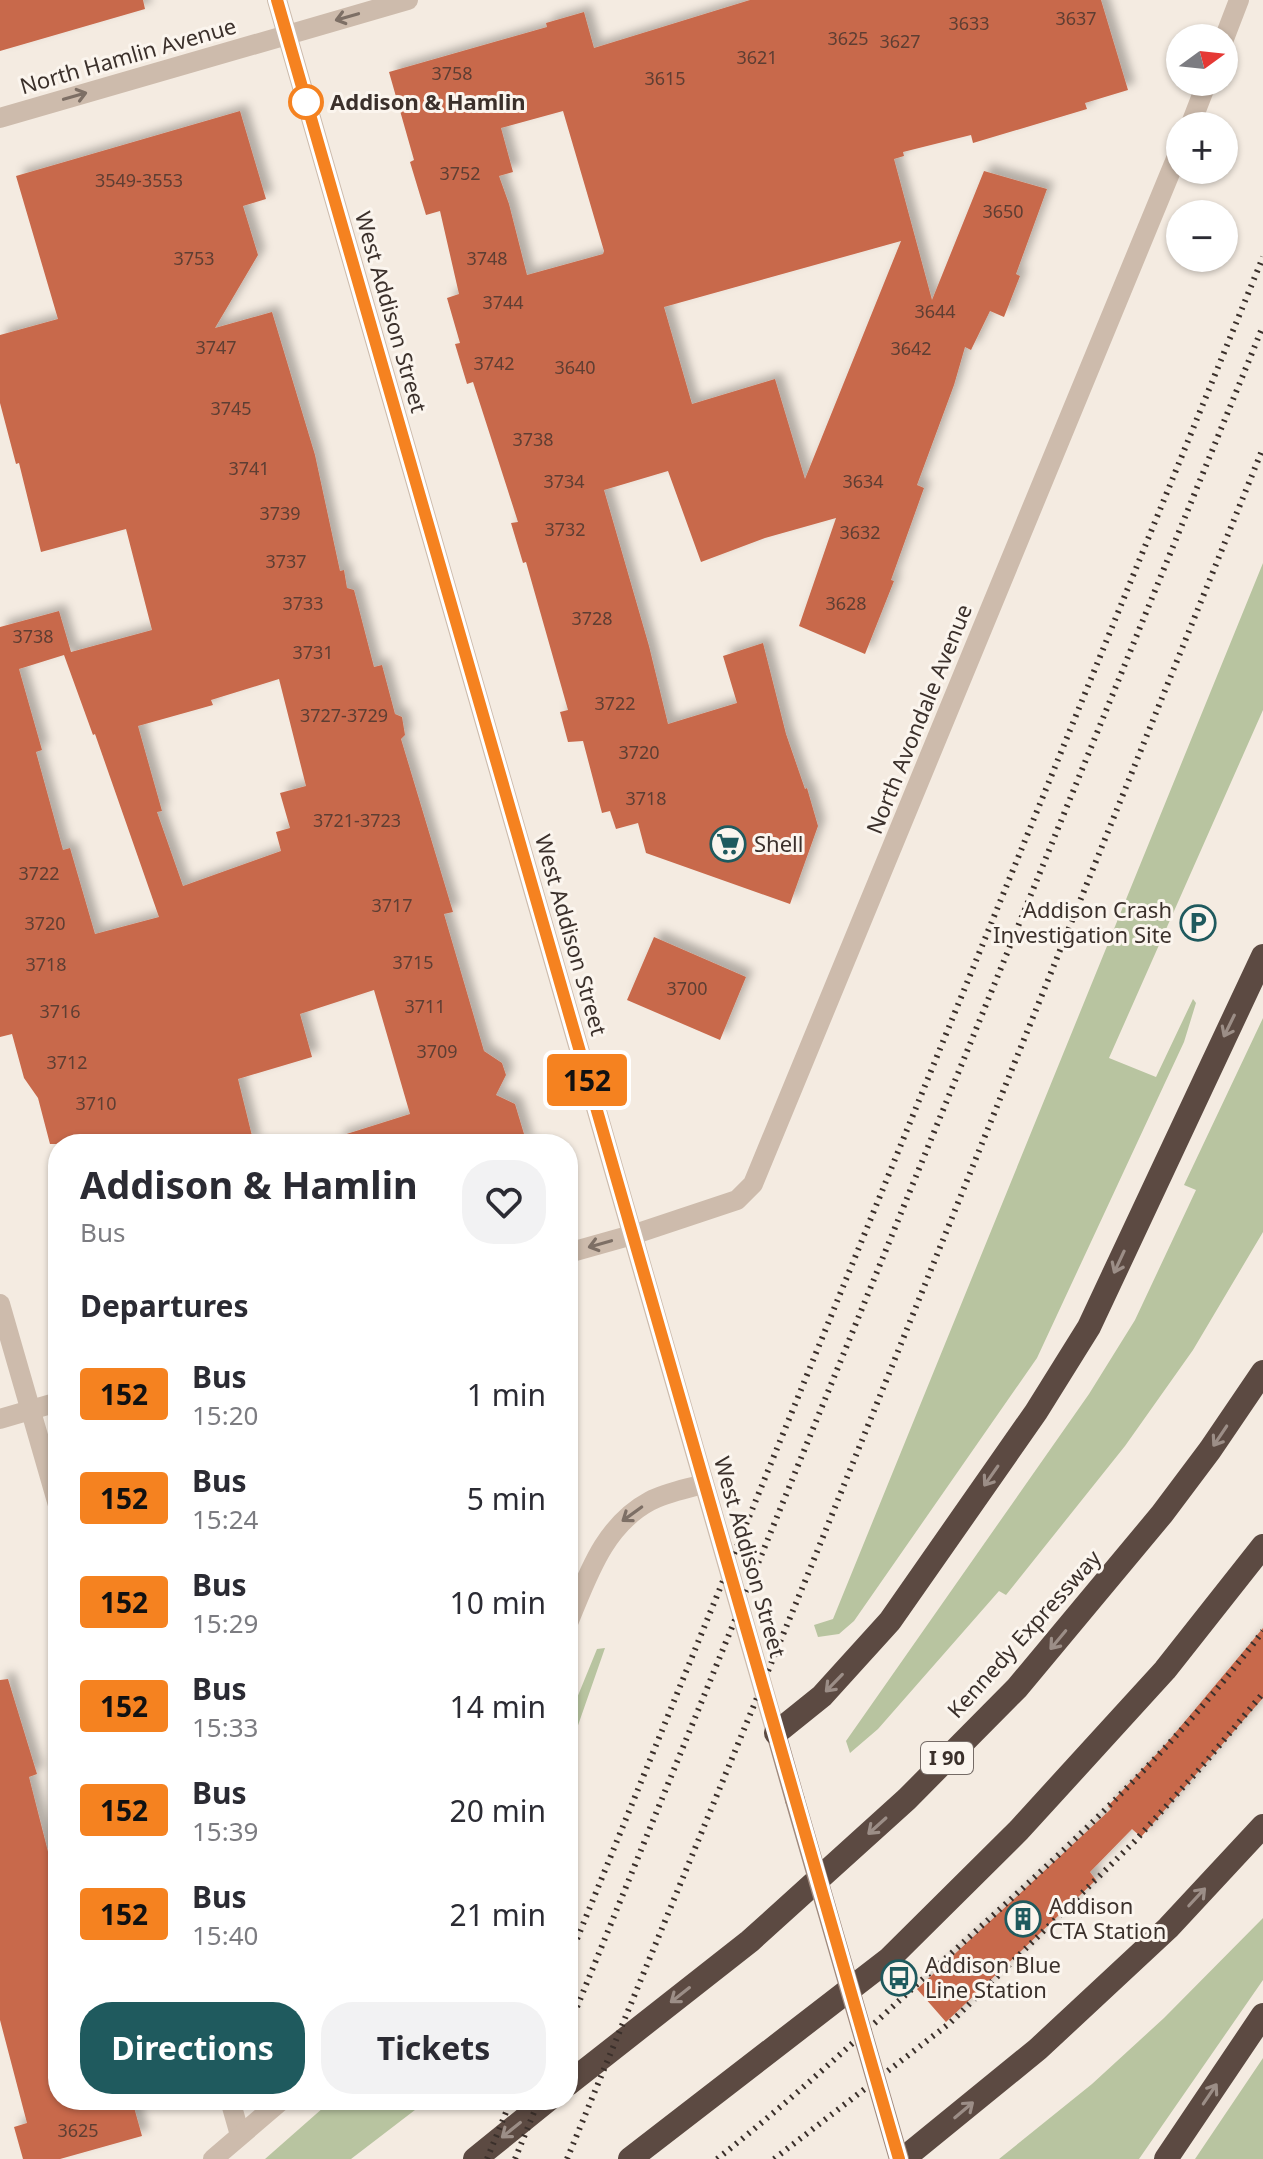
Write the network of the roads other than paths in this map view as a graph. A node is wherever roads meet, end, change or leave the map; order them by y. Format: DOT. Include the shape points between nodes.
graph roads {
  1 [pos="277,0"];
  2 [pos="408,0"];
  3 [pos="1239,0"];
  4 [pos="1230,24"];
  5 [pos="286,35"];
  6 [pos="0,118"];
  7 [pos="1166,183"];
  8 [pos="1263,956"];
  9 [pos="632,1235"];
  10 [pos="578,1250"];
  11 [pos="0,1304"];
  12 [pos="1263,1372"];
  13 [pos="48,1405"];
  14 [pos="31,1410"];
  15 [pos="0,1419"];
  16 [pos="48,1470"];
  17 [pos="703,1484"];
  18 [pos="1263,1546"];
  19 [pos="578,1599"];
  20 [pos="776,1733"];
  21 [pos="1263,1826"];
  22 [pos="1263,2015"];
  23 [pos="578,2076"];
  24 [pos="233,2110"];
  25 [pos="270,2110"];
  26 [pos="536,2110"];
  27 [pos="240,2135"];
  28 [pos="213,2159"];
  29 [pos="475,2159"];
  30 [pos="630,2159"];
  31 [pos="901,2159"];
  32 [pos="1166,2159"];
  1 -- 5 [label="street, West Addison Street"];
  2 -- 5 [label="street, North Hamlin Avenue, one-way"];
  3 -- 4 [label="street"];
  6 -- 5 [label="street, North Hamlin Avenue, one-way"];
  5 -- 9 [label="street, West Addison Street"];
  7 -- 9 [label="street, North Avondale Avenue" via="753,1184 737,1200"];
  8 -- 20 [label="highway, one-way" via="1089,1327 1044,1400 890,1621 822,1696"];
  9 -- 10 [label="street, North Avondale Avenue, one-way"];
  9 -- 17 [label="street, West Addison Street"];
  11 -- 14 [label="street"];
  12 -- 23 [label="highway, Kennedy Expressway / I 90, one-way" via="1172,1501 1017,1688 907,1799 750,1941"];
  13 -- 14 [label="street"];
  14 -- 15 [label="street"];
  14 -- 16 [label="street"];
  17 -- 19 [label="street, one-way" via="650,1501 621,1522 596,1556"];
  17 -- 20 [label="street, West Addison Street"];
  18 -- 30 [label="highway" via="1165,1670 1019,1830 889,1959"];
  20 -- 31 [label="main road, West Addison Street, bridge"];
  31 -- 21 [label="highway, one-way" via="1038,2049 1168,1928"];
  32 -- 22 [label="highway, one-way"];
  24 -- 27 [label="street"];
  25 -- 27 [label="street"];
  26 -- 29 [label="highway, one-way"];
  27 -- 28 [label="street"];
}
